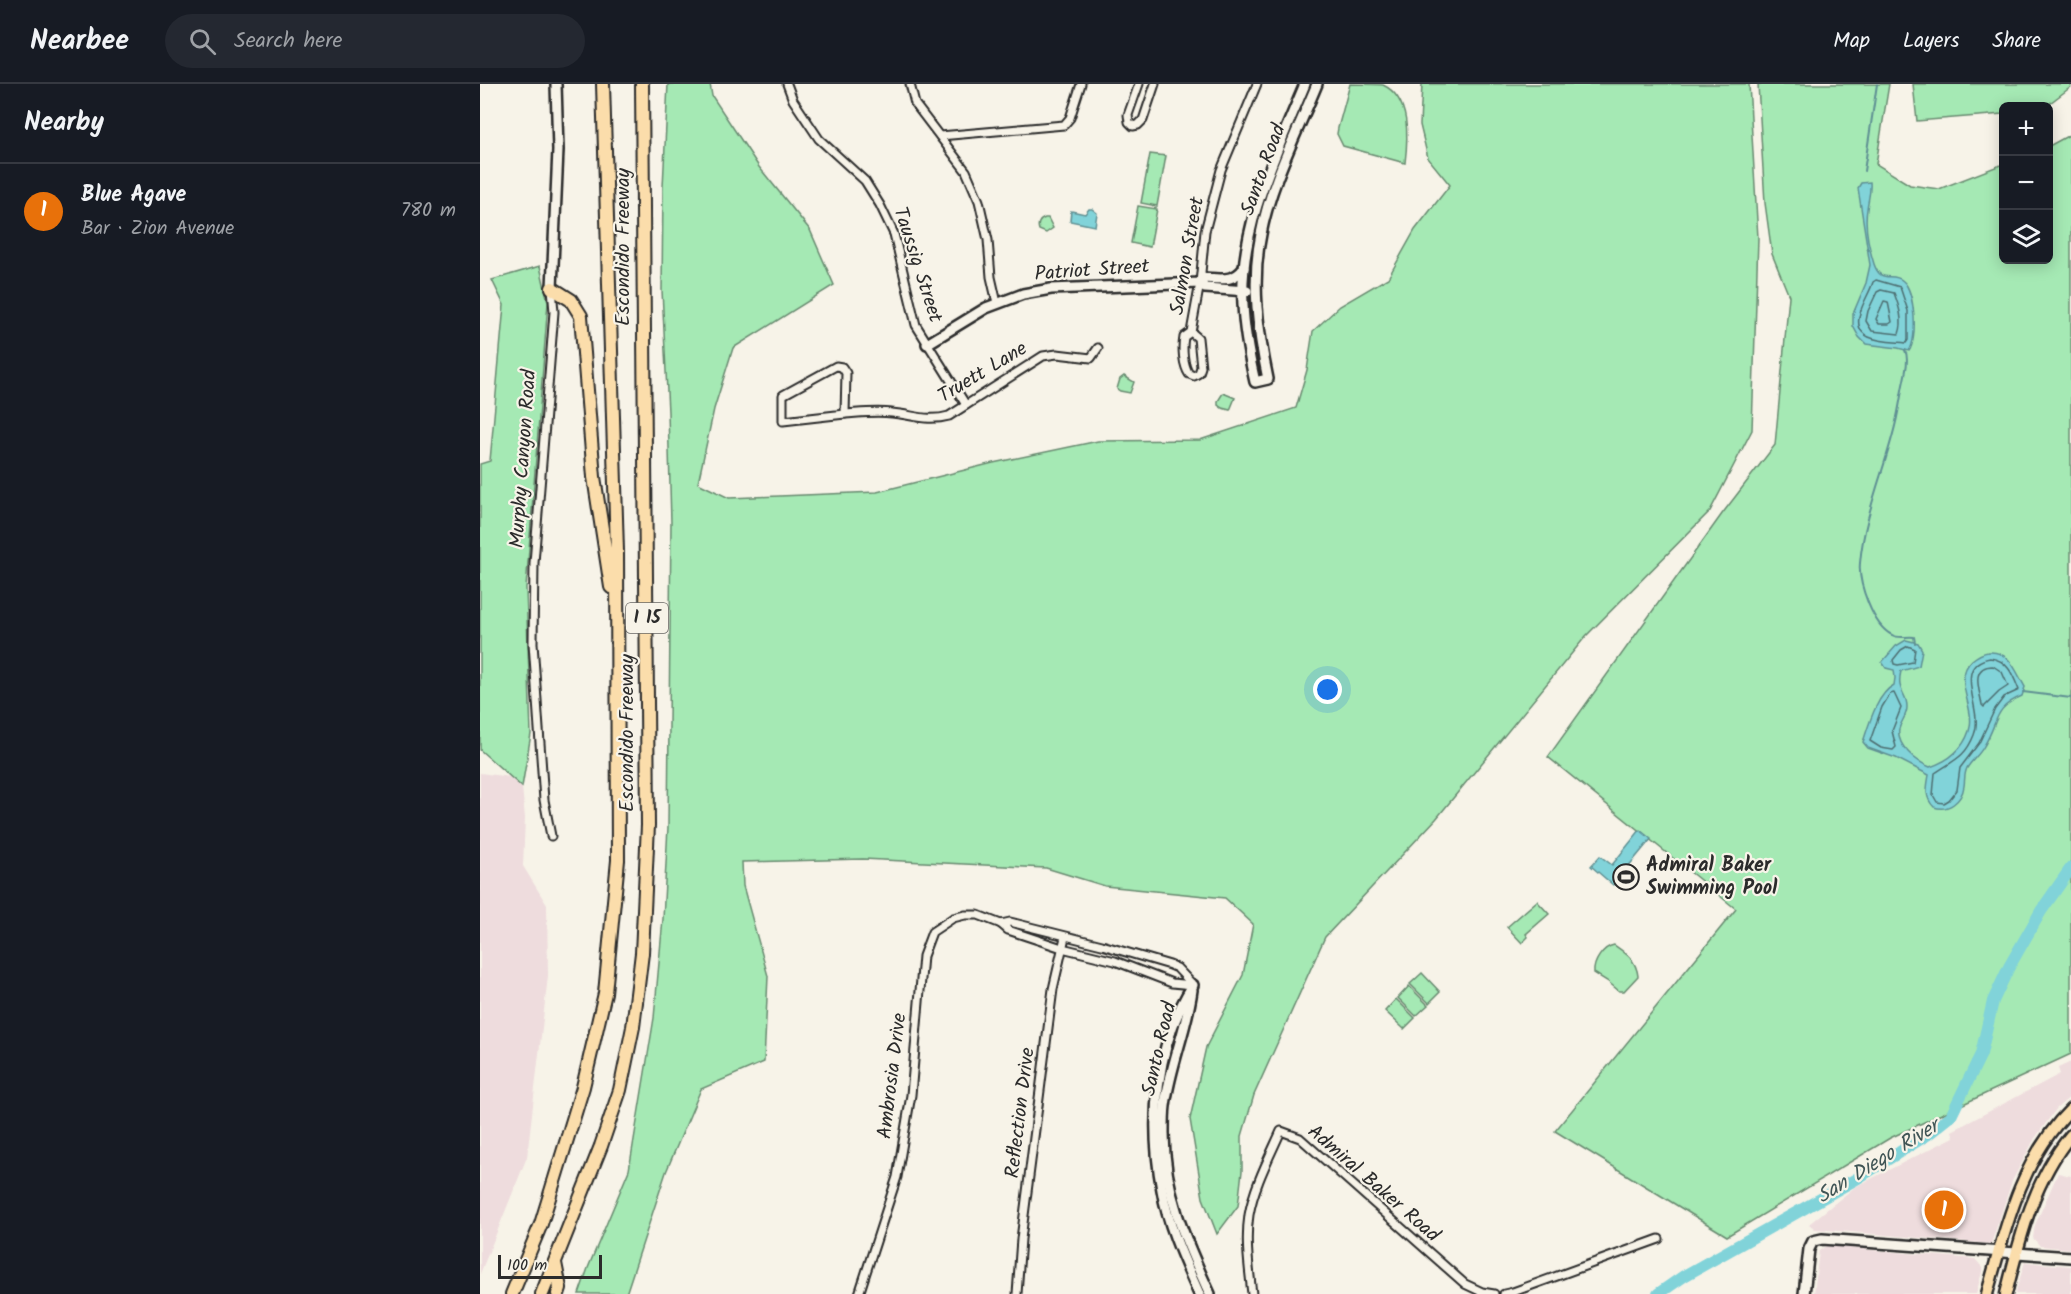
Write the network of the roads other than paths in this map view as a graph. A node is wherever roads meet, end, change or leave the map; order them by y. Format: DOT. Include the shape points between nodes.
graph roads {
  1 [pos="556,84"];
  2 [pos="603,84"];
  3 [pos="642,84"];
  4 [pos="787,84"];
  5 [pos="910,84"];
  6 [pos="1081,84"];
  7 [pos="1139,84"];
  8 [pos="1155,84"];
  9 [pos="1257,84"];
  10 [pos="1305,84"];
  11 [pos="1317,84"];
  12 [pos="940,136"];
  13 [pos="1244,267"];
  14 [pos="1200,283"];
  15 [pos="552,288"];
  16 [pos="1243,291"];
  17 [pos="1257,291"];
  18 [pos="997,303"];
  19 [pos="1191,332"];
  20 [pos="927,344"];
  21 [pos="1098,348"];
  22 [pos="966,405"];
  23 [pos="845,414"];
  24 [pos="617,626"];
  25 [pos="550,836"];
  26 [pos="1001,924"];
  27 [pos="1065,937"];
  28 [pos="1062,948"];
  29 [pos="1193,985"];
  30 [pos="2071,1109"];
  31 [pos="2071,1136"];
  32 [pos="1659,1239"];
  33 [pos="1999,1252"];
  34 [pos="2016,1253"];
  35 [pos="2071,1257"];
  36 [pos="555,1263"];
  37 [pos="512,1294"];
  38 [pos="542,1294"];
  39 [pos="558,1294"];
  40 [pos="859,1294"];
  41 [pos="1017,1294"];
  42 [pos="1199,1294"];
  43 [pos="1210,1294"];
  44 [pos="1252,1294"];
  45 [pos="1494,1294"];
  46 [pos="1504,1294"];
  47 [pos="1804,1294"];
  48 [pos="1987,1294"];
  49 [pos="2006,1294"];
  1 -- 15 [label="street, Murphy Canyon Road" via="558,150"];
  2 -- 24 [label="highway, Escondido Freeway / I 15"];
  3 -- 36 [label="highway, Escondido Freeway / I 15" via="648,825 642,953 620,1090"];
  4 -- 20 [label="street, Taussig Street" via="819,139 865,181 880,205 894,234 916,325"];
  5 -- 12 [label="street" via="915,104"];
  6 -- 12 [label="street" via="1064,125"];
  7 -- 8 [label="street" via="1128,115 1133,126 1143,120"];
  9 -- 14 [label="street, Salmon Street" via="1221,170 1205,231"];
  10 -- 13 [label="street, Santo Road" via="1261,189"];
  11 -- 17 [label="street, Santo Road" via="1273,191 1261,235"];
  12 -- 18 [label="street" via="966,171 979,201"];
  13 -- 14 [label="street, Patriot Street" via="1229,280 1205,278"];
  13 -- 16 [label="street, Santo Road"];
  14 -- 16 [label="street, Patriot Street" via="1205,288"];
  14 -- 18 [label="street, Patriot Street" via="1051,289"];
  14 -- 19 [label="street, Salmon Street"];
  15 -- 24 [label="highway" via="571,300 581,316 594,477"];
  15 -- 25 [label="street, Murphy Canyon Road" via="554,312 534,563 533,644"];
  16 -- 17 [label="street, Patriot Street"];
  16 -- 17 [label="street, Santo Road" via="1255,382 1268,379 1259,334"];
  18 -- 20 [label="street, Patriot Street"];
  19 -- 19 [label="street, Salmon Street" via="1183,344 1186,370 1194,376 1201,367 1198,338"];
  20 -- 22 [label="street, Taussig Street"];
  21 -- 22 [label="street, Truett Lane" via="1091,358 1043,356"];
  22 -- 23 [label="street, Truett Lane" via="936,419 894,413"];
  23 -- 23 [label="street, Truett Lane" via="846,373 842,367 836,366 783,395 783,421"];
  24 -- 37 [label="highway, Escondido Freeway / I 15" via="618,860 605,993 583,1088 541,1224"];
  26 -- 27 [label="street, Ambrosia Drive" via="1010,922"];
  26 -- 28 [label="street, Ambrosia Drive" via="1008,930"];
  26 -- 40 [label="street, Ambrosia Drive" via="978,915 953,918 932,932 925,946 910,1095 897,1177"];
  27 -- 28 [label="street, Reflection Drive"];
  27 -- 29 [label="street, Ambrosia Drive" via="1178,968"];
  28 -- 29 [label="street, Ambrosia Drive" via="1115,961 1172,983"];
  28 -- 41 [label="street, Reflection Drive" via="1053,989"];
  29 -- 42 [label="street, Santo Road" via="1182,1003 1161,1065 1156,1144 1162,1191 1176,1242"];
  29 -- 43 [label="street, Santo Road" via="1164,1107 1164,1150 1170,1194 1185,1240"];
  30 -- 33 [label="main road" via="2030,1167"];
  31 -- 34 [label="main road" via="2035,1195"];
  32 -- 46 [label="street"];
  33 -- 34 [label="street"];
  33 -- 47 [label="street" via="1822,1239 1813,1241 1809,1249"];
  33 -- 48 [label="main road"];
  34 -- 35 [label="street"];
  34 -- 49 [label="main road"];
  36 -- 38 [label="highway, Escondido Freeway / I 15"];
  36 -- 39 [label="highway"];
  44 -- 45 [label="street, Admiral Baker Road" via="1247,1248 1249,1214 1281,1131 1300,1138 1465,1284"];
}
